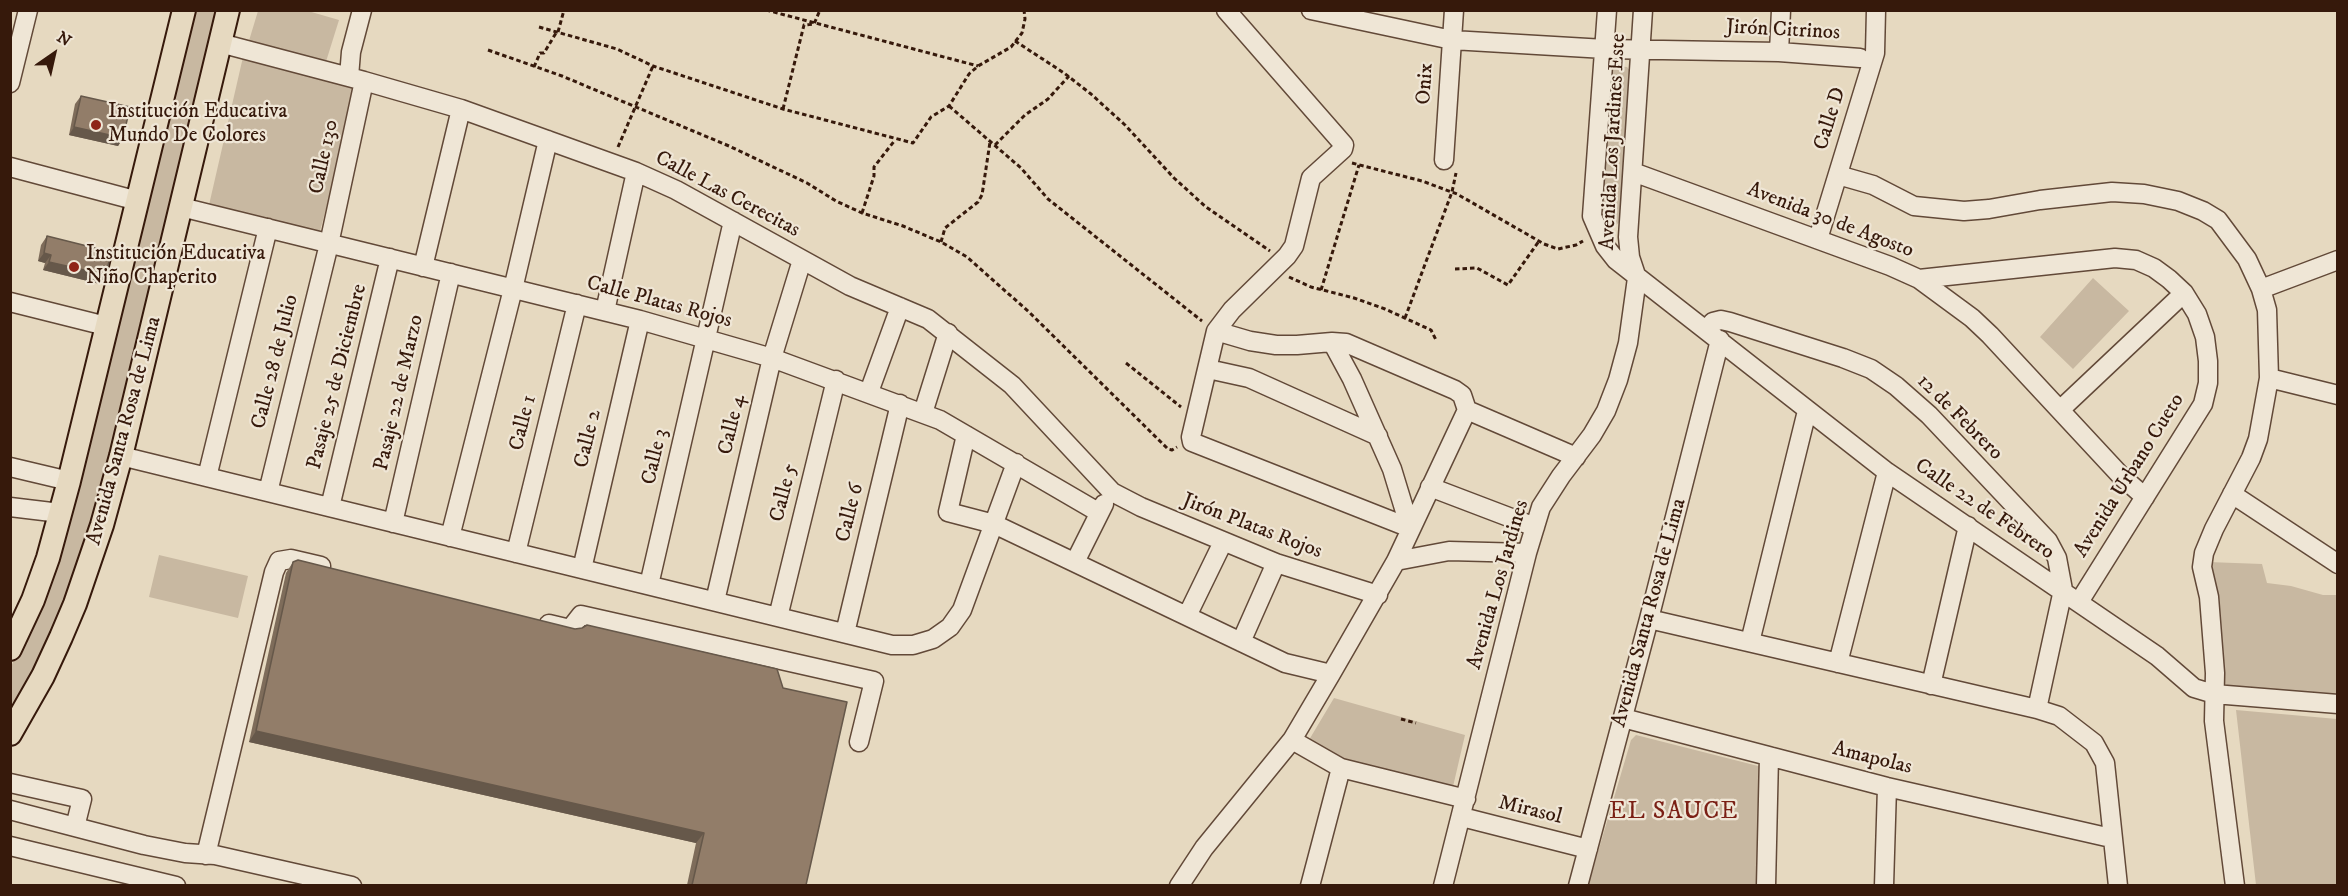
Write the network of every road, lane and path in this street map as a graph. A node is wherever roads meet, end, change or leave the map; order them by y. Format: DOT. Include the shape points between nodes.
graph roads {
  1 [pos="184,10"];
  2 [pos="228,10"];
  3 [pos="362,10"];
  4 [pos="564,10"];
  5 [pos="766,10"];
  6 [pos="820,10"];
  7 [pos="1024,10"];
  8 [pos="1226,10"];
  9 [pos="1311,10"];
  10 [pos="1454,10"];
  11 [pos="1607,10"];
  12 [pos="1643,10"];
  13 [pos="1781,10"];
  14 [pos="1876,10"];
  15 [pos="21,20"];
  16 [pos="814,24"];
  17 [pos="539,27"];
  18 [pos="557,32"];
  19 [pos="1452,40"];
  20 [pos="1016,41"];
  21 [pos="220,43"];
  22 [pos="1605,49"];
  23 [pos="488,50"];
  24 [pos="1641,50"];
  25 [pos="1779,52"];
  26 [pos="1860,57"];
  27 [pos="653,66"];
  28 [pos="978,66"];
  29 [pos="534,67"];
  30 [pos="1069,76"];
  31 [pos="357,79"];
  32 [pos="10,83"];
  33 [pos="949,106"];
  34 [pos="635,107"];
  35 [pos="461,109"];
  36 [pos="783,109"];
  37 [pos="548,140"];
  38 [pos="896,140"];
  39 [pos="990,141"];
  40 [pos="995,145"];
  41 [pos="1334,156"];
  42 [pos="1444,156"];
  43 [pos="611,163"];
  44 [pos="1359,165"];
  45 [pos="10,167"];
  46 [pos="636,172"];
  47 [pos="1633,172"];
  48 [pos="1838,175"];
  49 [pos="1452,192"];
  50 [pos="138,201"];
  51 [pos="181,207"];
  52 [pos="862,213"];
  53 [pos="733,221"];
  54 [pos="268,228"];
  55 [pos="1598,232"];
  56 [pos="1818,239"];
  57 [pos="1540,241"];
  58 [pos="941,242"];
  59 [pos="329,244"];
  60 [pos="1294,246"];
  61 [pos="390,258"];
  62 [pos="802,260"];
  63 [pos="2337,260"];
  64 [pos="423,267"];
  65 [pos="1273,270"];
  66 [pos="1455,270"];
  67 [pos="451,273"];
  68 [pos="1638,278"];
  69 [pos="1919,279"];
  70 [pos="513,289"];
  71 [pos="2261,289"];
  72 [pos="1321,290"];
  73 [pos="2184,293"];
  74 [pos="10,302"];
  75 [pos="577,304"];
  76 [pos="900,307"];
  77 [pos="606,311"];
  78 [pos="1405,318"];
  79 [pos="640,320"];
  80 [pos="106,326"];
  81 [pos="1216,331"];
  82 [pos="948,333"];
  83 [pos="1713,335"];
  84 [pos="707,338"];
  85 [pos="1436,340"];
  86 [pos="1332,342"];
  87 [pos="772,358"];
  88 [pos="1126,363"];
  89 [pos="1208,369"];
  90 [pos="2269,378"];
  91 [pos="836,380"];
  92 [pos="869,392"];
  93 [pos="2337,395"];
  94 [pos="900,404"];
  95 [pos="1467,410"];
  96 [pos="2061,410"];
  97 [pos="1807,411"];
  98 [pos="923,413"];
  99 [pos="1197,414"];
  100 [pos="966,435"];
  101 [pos="1378,436"];
  102 [pos="1191,437"];
  103 [pos="122,456"];
  104 [pos="1576,457"];
  105 [pos="1016,463"];
  106 [pos="10,467"];
  107 [pos="1887,472"];
  108 [pos="207,477"];
  109 [pos="69,480"];
  110 [pos="1430,488"];
  111 [pos="268,492"];
  112 [pos="1112,492"];
  113 [pos="2232,494"];
  114 [pos="2145,497"];
  115 [pos="10,507"];
  116 [pos="330,507"];
  117 [pos="1098,512"];
  118 [pos="60,513"];
  119 [pos="393,523"];
  120 [pos="994,524"];
  121 [pos="1968,526"];
  122 [pos="1535,527"];
  123 [pos="1410,528"];
  124 [pos="450,537"];
  125 [pos="1223,542"];
  126 [pos="516,553"];
  127 [pos="1527,553"];
  128 [pos="1396,561"];
  129 [pos="1074,562"];
  130 [pos="1276,563"];
  131 [pos="2337,564"];
  132 [pos="582,569"];
  133 [pos="338,570"];
  134 [pos="649,585"];
  135 [pos="2063,590"];
  136 [pos="1378,595"];
  137 [pos="715,602"];
  138 [pos="2079,602"];
  139 [pos="1188,616"];
  140 [pos="778,617"];
  141 [pos="1649,619"];
  142 [pos="535,620"];
  143 [pos="845,633"];
  144 [pos="1241,642"];
  145 [pos="1750,642"];
  146 [pos="10,650"];
  147 [pos="1838,663"];
  148 [pos="1332,674"];
  149 [pos="1931,685"];
  150 [pos="2214,694"];
  151 [pos="2337,704"];
  152 [pos="2037,710"];
  153 [pos="1623,718"];
  154 [pos="1401,719"];
  155 [pos="1416,723"];
  156 [pos="10,734"];
  157 [pos="1292,740"];
  158 [pos="859,742"];
  159 [pos="1769,756"];
  160 [pos="1341,768"];
  161 [pos="10,783"];
  162 [pos="1887,787"];
  163 [pos="1466,799"];
  164 [pos="10,810"];
  165 [pos="1462,817"];
  166 [pos="75,827"];
  167 [pos="2112,838"];
  168 [pos="10,846"];
  169 [pos="1588,849"];
  170 [pos="206,855"];
  171 [pos="176,885"];
  172 [pos="352,885"];
  173 [pos="1179,885"];
  174 [pos="1310,885"];
  175 [pos="1443,885"];
  176 [pos="1578,885"];
  177 [pos="1766,885"];
  178 [pos="1884,885"];
  179 [pos="2118,885"];
  180 [pos="2235,885"];
  1 -- 50 [label="main road, Avenida Santa Rosa de Lima"];
  2 -- 21 [label="main road, Avenida Santa Rosa de Lima"];
  3 -- 31 [label="street, Calle 130" via="351,52"];
  4 -- 18 [label="path"];
  5 -- 16 [label="path"];
  6 -- 16 [label="path"];
  7 -- 20 [label="path" via="1022,33"];
  8 -- 41 [label="street" via="1344,145"];
  9 -- 19 [label="street, Jirón Citrinos"];
  10 -- 19 [label="street, Onix"];
  11 -- 22 [label="street, Avenida Los Jardines Este"];
  12 -- 24 [label="street, Avenida Los Jardines Este"];
  13 -- 25 [label="street"];
  14 -- 48 [label="street, Calle D" via="1875,53"];
  15 -- 32 [label="street"];
  16 -- 28 [label="path"];
  16 -- 36 [label="path" via="804,25"];
  17 -- 18 [label="path"];
  18 -- 27 [label="path" via="617,49"];
  18 -- 29 [label="path"];
  19 -- 22 [label="street, Jirón Citrinos"];
  19 -- 42 [label="street, Onix"];
  20 -- 28 [label="path"];
  20 -- 30 [label="path"];
  21 -- 31 [label="street, Calle Las Cerecitas"];
  21 -- 51 [label="main road, Avenida Santa Rosa de Lima"];
  22 -- 24 [label="street, Jirón Citrinos"];
  22 -- 55 [label="street, Avenida Los Jardines Este" via="1592,216"];
  23 -- 29 [label="path"];
  24 -- 25 [label="street, Jirón Citrinos"];
  24 -- 47 [label="street, Avenida Los Jardines Este"];
  25 -- 26 [label="street, Jirón Citrinos"];
  27 -- 34 [label="path"];
  27 -- 36 [label="path"];
  28 -- 33 [label="path"];
  29 -- 34 [label="path"];
  30 -- 40 [label="path"];
  30 -- 60 [label="path" via="1125,125 1206,207 1270,252"];
  31 -- 35 [label="street, Calle Las Cerecitas"];
  31 -- 59 [label="street, Calle 130"];
  33 -- 38 [label="path" via="931,117 913,143"];
  33 -- 39 [label="path"];
  34 -- 43 [label="path"];
  34 -- 52 [label="path" via="729,146"];
  35 -- 37 [label="street, Calle Las Cerecitas"];
  35 -- 64 [label="street"];
  36 -- 38 [label="path"];
  37 -- 43 [label="street, Calle Las Cerecitas"];
  37 -- 70 [label="street"];
  38 -- 52 [label="path" via="874,167"];
  39 -- 40 [label="path"];
  39 -- 58 [label="path" via="982,195 945,228"];
  40 -- 81 [label="path" via="1048,199"];
  41 -- 44 [label="path"];
  41 -- 60 [label="street" via="1311,178"];
  42 -- 49 [label="path" via="1459,157"];
  43 -- 46 [label="street, Calle Las Cerecitas"];
  44 -- 49 [label="path"];
  44 -- 72 [label="path"];
  45 -- 50 [label="street"];
  46 -- 53 [label="street, Calle Las Cerecitas"];
  46 -- 77 [label="street"];
  47 -- 56 [label="street, Avenida 30 de Agosto"];
  47 -- 68 [label="street, Avenida Los Jardines Este" via="1628,237"];
  48 -- 56 [label="street, Calle D"];
  48 -- 71 [label="street" via="1873,184 1914,206 1964,211 2112,192 2178,201 2218,220 2247,259"];
  49 -- 57 [label="path"];
  49 -- 78 [label="path"];
  50 -- 80 [label="main road, Avenida Santa Rosa de Lima"];
  51 -- 54 [label="street, Calle Platas Rojos"];
  51 -- 103 [label="main road, Avenida Santa Rosa de Lima"];
  52 -- 58 [label="path"];
  53 -- 62 [label="street, Calle Las Cerecitas"];
  53 -- 84 [label="street, Calle 3"];
  54 -- 59 [label="street, Calle Platas Rojos"];
  54 -- 108 [label="street"];
  55 -- 57 [label="path" via="1576,245 1558,249"];
  55 -- 68 [label="street, Avenida Los Jardines Este" via="1616,260"];
  56 -- 69 [label="street, Avenida 30 de Agosto"];
  57 -- 66 [label="path" via="1508,285 1477,268"];
  58 -- 102 [label="path" via="967,258 1029,312 1168,449"];
  59 -- 61 [label="street, Calle Platas Rojos"];
  59 -- 111 [label="street, Calle 28 de Julio"];
  60 -- 65 [label="street"];
  61 -- 64 [label="street, Calle Platas Rojos"];
  61 -- 116 [label="street, Pasaje 25 de Diciembre"];
  62 -- 76 [label="street, Calle Las Cerecitas"];
  62 -- 87 [label="street, Calle 4"];
  63 -- 71 [label="street"];
  64 -- 67 [label="street, Calle Platas Rojos"];
  65 -- 72 [label="path"];
  65 -- 81 [label="street"];
  67 -- 70 [label="street, Calle Platas Rojos"];
  67 -- 119 [label="street, Pasaje 22 de Marzo"];
  68 -- 83 [label="street, Calle 22 de Febrero"];
  68 -- 104 [label="street, Avenida Los Jardines" via="1618,380 1593,435"];
  69 -- 73 [label="street, Avenida Urbano Cueto" via="2115,258 2136,260 2154,268"];
  69 -- 96 [label="street, Avenida 30 de Agosto" via="1984,329"];
  70 -- 75 [label="street, Calle Platas Rojos"];
  70 -- 124 [label="street"];
  71 -- 90 [label="street" via="2267,310"];
  72 -- 78 [label="path"];
  73 -- 96 [label="street"];
  73 -- 114 [label="street, Avenida Urbano Cueto" via="2205,338 2208,383 2203,404"];
  74 -- 80 [label="street"];
  75 -- 77 [label="street, Calle Platas Rojos"];
  75 -- 126 [label="street, Calle 1"];
  76 -- 82 [label="street, Calle Las Cerecitas"];
  76 -- 92 [label="street"];
  77 -- 79 [label="street, Calle Platas Rojos"];
  78 -- 85 [label="path" via="1431,330"];
  79 -- 84 [label="street, Calle Platas Rojos"];
  79 -- 132 [label="street, Calle 2"];
  80 -- 109 [label="main road, Avenida Santa Rosa de Lima"];
  81 -- 86 [label="street" via="1276,345"];
  81 -- 89 [label="street"];
  82 -- 98 [label="street"];
  82 -- 112 [label="street, Calle Las Cerecitas" via="1012,385"];
  83 -- 97 [label="street, Calle 22 de Febrero"];
  83 -- 135 [label="street, 12 de Febrero" via="1713,322 1730,322 1843,358 1871,369 1896,386 1929,415 2048,541 2057,558"];
  83 -- 141 [label="street, Avenida Santa Rosa de Lima"];
  84 -- 87 [label="street, Calle Platas Rojos"];
  84 -- 134 [label="street, Calle 3"];
  86 -- 95 [label="street" via="1346,343 1455,390 1462,395"];
  86 -- 101 [label="street"];
  87 -- 91 [label="street, Calle Platas Rojos"];
  87 -- 137 [label="street, Calle 4"];
  88 -- 99 [label="path" via="1182,408"];
  89 -- 99 [label="street"];
  89 -- 101 [label="street" via="1249,378"];
  90 -- 93 [label="street"];
  90 -- 113 [label="street" via="2258,439"];
  91 -- 92 [label="street, Calle Platas Rojos"];
  91 -- 140 [label="street, Calle 5"];
  92 -- 94 [label="street, Calle Platas Rojos"];
  94 -- 98 [label="street, Calle Platas Rojos"];
  94 -- 143 [label="street, Calle 6"];
  95 -- 104 [label="street"];
  95 -- 110 [label="street"];
  96 -- 114 [label="street, Avenida 30 de Agosto"];
  97 -- 107 [label="street, Calle 22 de Febrero"];
  97 -- 145 [label="street"];
  98 -- 100 [label="street, Calle Platas Rojos"];
  99 -- 102 [label="street"];
  100 -- 105 [label="street, Calle Platas Rojos"];
  100 -- 120 [label="street" via="948,512"];
  101 -- 123 [label="street"];
  102 -- 123 [label="street" via="1192,442"];
  103 -- 108 [label="street"];
  103 -- 156 [label="main road, Avenida Santa Rosa de Lima" via="75,604 43,676"];
  104 -- 122 [label="street, Avenida Los Jardines" via="1541,507"];
  105 -- 117 [label="street, Calle Platas Rojos"];
  105 -- 120 [label="street"];
  106 -- 109 [label="street"];
  107 -- 121 [label="street, Calle 22 de Febrero"];
  107 -- 147 [label="street"];
  108 -- 111 [label="street"];
  109 -- 118 [label="main road, Avenida Santa Rosa de Lima"];
  110 -- 122 [label="street"];
  110 -- 123 [label="street"];
  111 -- 116 [label="street"];
  112 -- 117 [label="street"];
  112 -- 125 [label="street, Jirón Platas Rojos"];
  113 -- 131 [label="street"];
  113 -- 150 [label="street" via="2204,553 2202,567 2209,597"];
  114 -- 138 [label="street, Avenida Urbano Cueto"];
  115 -- 118 [label="street"];
  116 -- 119 [label="street"];
  117 -- 129 [label="street"];
  118 -- 146 [label="main road, Avenida Santa Rosa de Lima" via="33,600"];
  119 -- 124 [label="street"];
  120 -- 129 [label="street"];
  120 -- 143 [label="street" via="962,610 950,627 933,639 913,645 892,645"];
  121 -- 135 [label="street, Calle 22 de Febrero"];
  121 -- 149 [label="street"];
  122 -- 127 [label="street, Avenida Los Jardines"];
  123 -- 128 [label="street"];
  124 -- 126 [label="street"];
  125 -- 130 [label="street, Jirón Platas Rojos"];
  125 -- 139 [label="street"];
  126 -- 132 [label="street"];
  127 -- 128 [label="street" via="1449,551"];
  127 -- 163 [label="street, Avenida Los Jardines"];
  128 -- 136 [label="street"];
  129 -- 139 [label="street"];
  130 -- 136 [label="street, Jirón Platas Rojos"];
  130 -- 144 [label="street"];
  132 -- 134 [label="street"];
  133 -- 170 [label="street" via="291,559 279,561"];
  134 -- 137 [label="street"];
  135 -- 138 [label="street, Calle 22 de Febrero"];
  135 -- 152 [label="street"];
  136 -- 148 [label="street"];
  137 -- 140 [label="street"];
  138 -- 150 [label="street, Calle 22 de Febrero" via="2157,656 2194,688"];
  139 -- 144 [label="street"];
  140 -- 143 [label="street"];
  141 -- 145 [label="street"];
  141 -- 153 [label="street, Avenida Santa Rosa de Lima"];
  142 -- 158 [label="street" via="570,629 581,615 874,681"];
  144 -- 148 [label="street" via="1285,663"];
  145 -- 147 [label="street"];
  147 -- 149 [label="street"];
  148 -- 157 [label="street"];
  149 -- 152 [label="street"];
  150 -- 151 [label="street, Calle 22 de Febrero"];
  150 -- 180 [label="street"];
  152 -- 167 [label="street" via="2059,717 2094,742 2105,763"];
  153 -- 159 [label="street, Amapolas"];
  153 -- 169 [label="street, Avenida Santa Rosa de Lima"];
  154 -- 155 [label="path"];
  157 -- 160 [label="street"];
  157 -- 173 [label="street" via="1203,848"];
  159 -- 162 [label="street, Amapolas"];
  159 -- 177 [label="street"];
  160 -- 163 [label="street"];
  160 -- 174 [label="street"];
  161 -- 166 [label="street" via="82,799"];
  162 -- 167 [label="street, Amapolas"];
  162 -- 178 [label="street"];
  163 -- 165 [label="street, Avenida Los Jardines"];
  164 -- 166 [label="street"];
  165 -- 169 [label="street, Mirasol"];
  165 -- 175 [label="street, Avenida Los Jardines"];
  166 -- 170 [label="street" via="144,845"];
  167 -- 179 [label="street"];
  168 -- 171 [label="street"];
  169 -- 176 [label="street, Avenida Santa Rosa de Lima"];
  170 -- 172 [label="street"];
}
